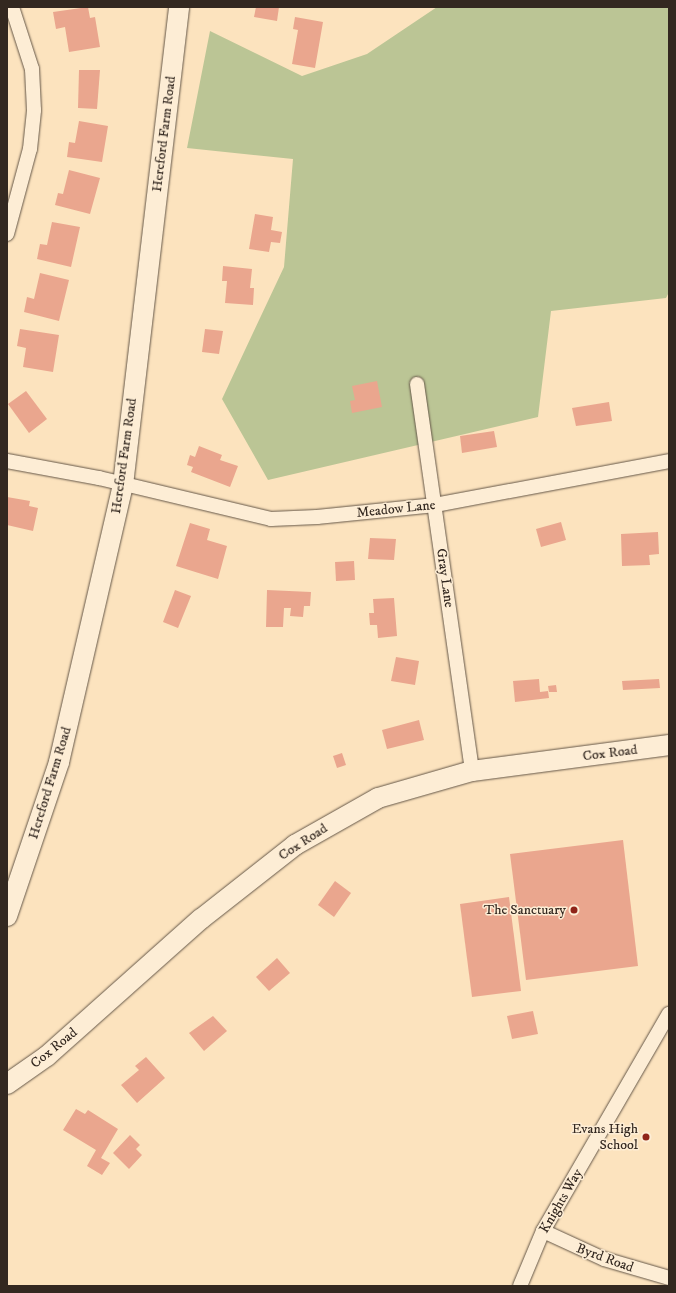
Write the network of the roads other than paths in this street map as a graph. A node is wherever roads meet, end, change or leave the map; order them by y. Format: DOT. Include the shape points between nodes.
graph roads {
  1 [pos="12,7"];
  2 [pos="179,7"];
  3 [pos="12,194"];
  4 [pos="7,234"];
  5 [pos="418,384"];
  6 [pos="7,461"];
  7 [pos="669,461"];
  8 [pos="123,485"];
  9 [pos="435,505"];
  10 [pos="669,745"];
  11 [pos="472,771"];
  12 [pos="7,916"];
  13 [pos="669,1014"];
  14 [pos="7,1084"];
  15 [pos="543,1231"];
  16 [pos="669,1278"];
  17 [pos="520,1286"];
  1 -- 3 [label="street" via="32,68 34,110 30,149"];
  2 -- 8 [label="street, Hereford Farm Road"];
  3 -- 4 [label="street"];
  5 -- 9 [label="street, Gray Lane"];
  6 -- 8 [label="street, Meadow Lane"];
  7 -- 9 [label="street, Meadow Lane"];
  8 -- 9 [label="street, Meadow Lane" via="271,519"];
  8 -- 12 [label="street, Hereford Farm Road" via="59,762"];
  9 -- 11 [label="street, Gray Lane"];
  10 -- 11 [label="street, Cox Road"];
  11 -- 14 [label="street, Cox Road" via="378,798 295,845 201,919 47,1056"];
  13 -- 15 [label="street, Knights Way"];
  15 -- 16 [label="street, Byrd Road" via="604,1259"];
  15 -- 17 [label="street, Knights Way"];
}
